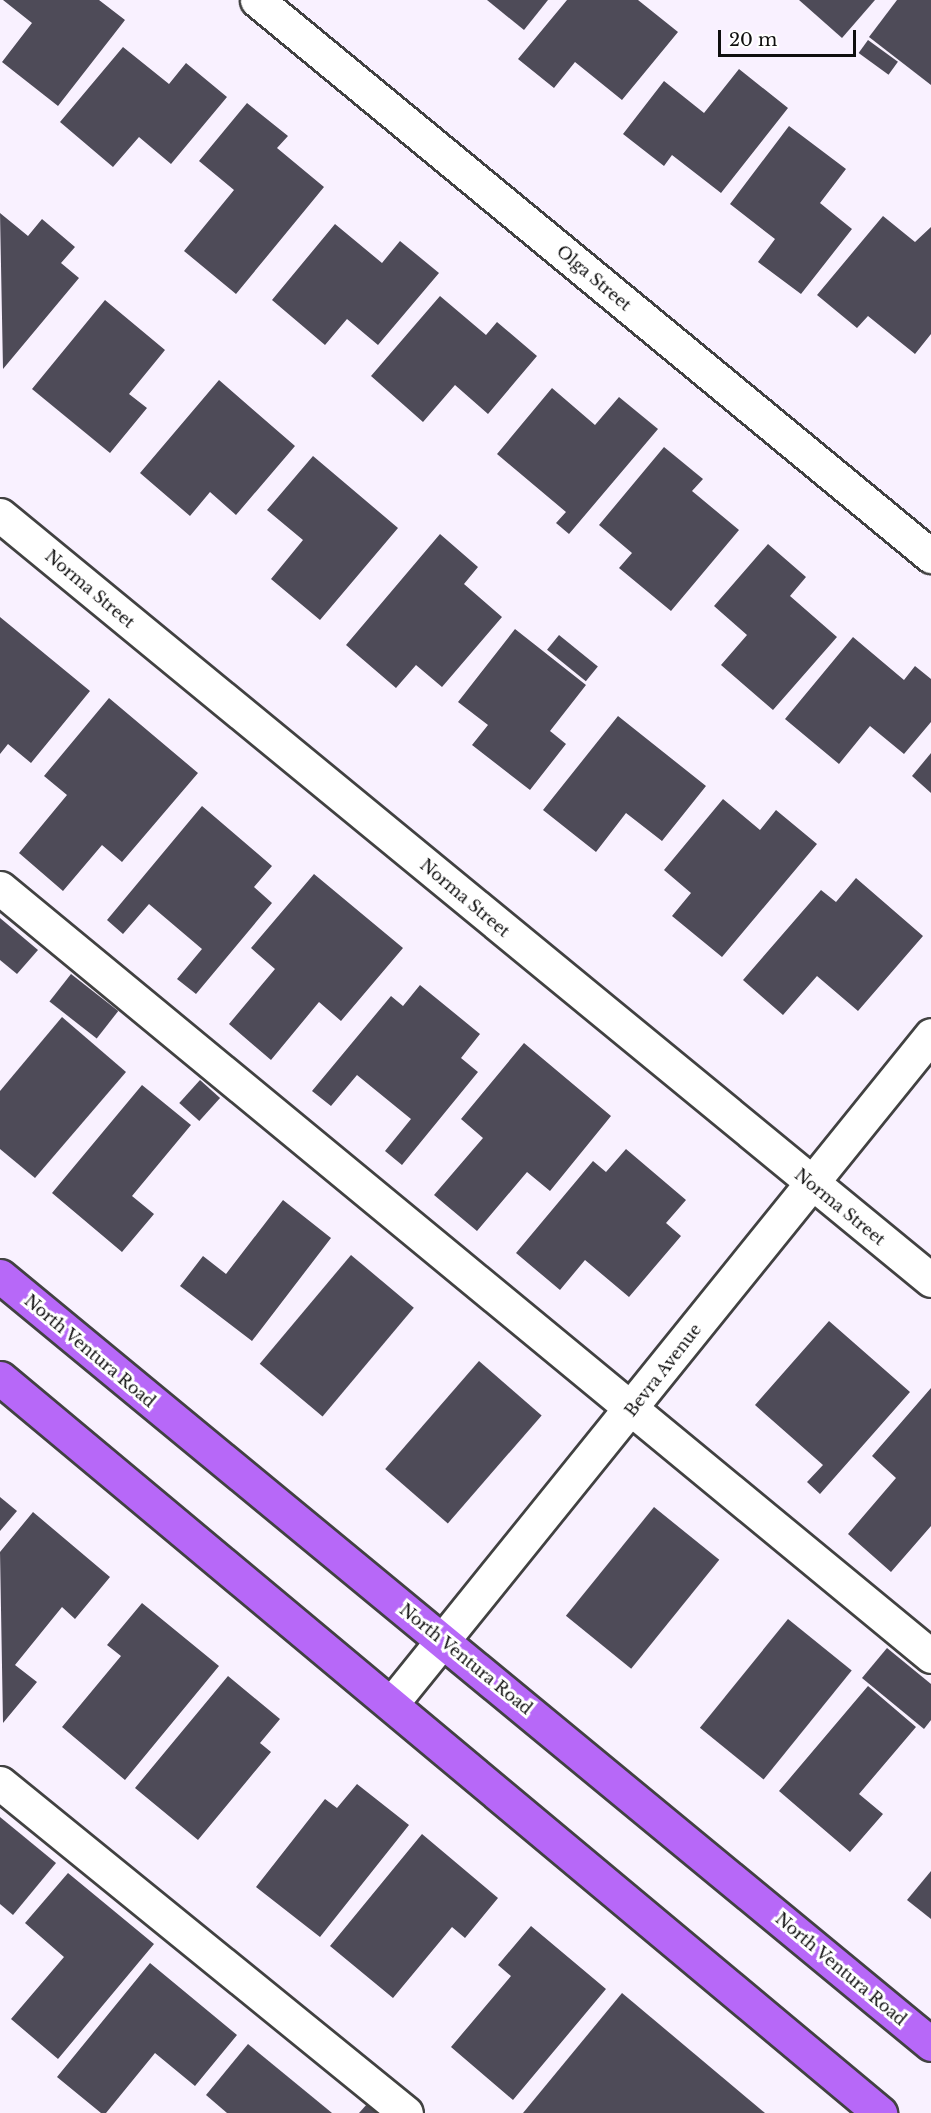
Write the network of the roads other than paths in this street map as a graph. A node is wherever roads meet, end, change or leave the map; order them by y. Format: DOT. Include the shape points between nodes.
graph roads {
  1 [pos="258,0"];
  2 [pos="0,515"];
  3 [pos="931,556"];
  4 [pos="0,888"];
  5 [pos="931,1035"];
  6 [pos="809,1183"];
  7 [pos="0,1276"];
  8 [pos="931,1280"];
  9 [pos="0,1378"];
  10 [pos="633,1409"];
  11 [pos="444,1641"];
  12 [pos="931,1656"];
  13 [pos="392,1703"];
  14 [pos="0,1783"];
  15 [pos="931,2044"];
  16 [pos="406,2113"];
  17 [pos="880,2113"];
  1 -- 3 [label="street, Olga Street"];
  2 -- 6 [label="street, Norma Street"];
  4 -- 10 [label="street"];
  5 -- 6 [label="street, Bevra Avenue"];
  6 -- 8 [label="street, Norma Street"];
  6 -- 10 [label="street, Bevra Avenue"];
  7 -- 11 [label="main road, North Ventura Road"];
  9 -- 13 [label="main road"];
  10 -- 11 [label="street, Bevra Avenue"];
  10 -- 12 [label="street"];
  11 -- 13 [label="street, Bevra Avenue"];
  11 -- 15 [label="main road, North Ventura Road"];
  13 -- 17 [label="main road"];
  14 -- 16 [label="street"];
}
